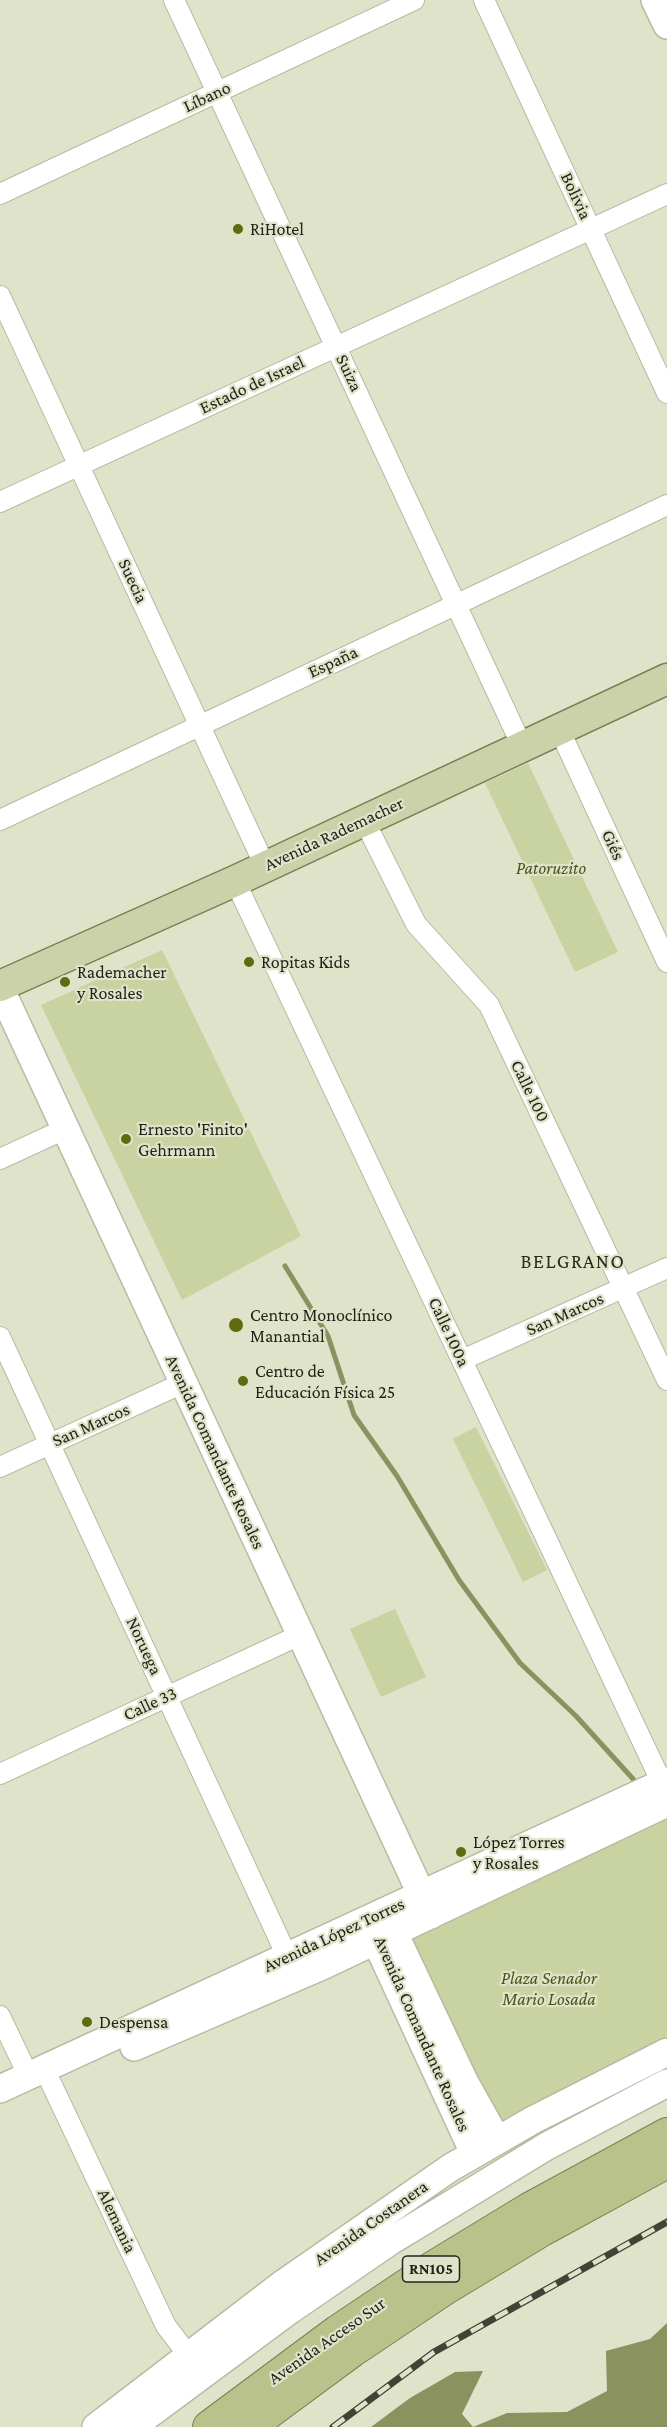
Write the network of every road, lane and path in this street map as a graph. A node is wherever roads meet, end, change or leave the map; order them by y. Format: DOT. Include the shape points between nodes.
graph roads {
  1 [pos="174,0"];
  2 [pos="414,0"];
  3 [pos="484,0"];
  4 [pos="655,0"];
  5 [pos="667,26"];
  6 [pos="218,92"];
  7 [pos="0,194"];
  8 [pos="667,194"];
  9 [pos="591,229"];
  10 [pos="0,296"];
  11 [pos="336,346"];
  12 [pos="667,393"];
  13 [pos="79,465"];
  14 [pos="0,502"];
  15 [pos="667,505"];
  16 [pos="456,604"];
  17 [pos="667,679"];
  18 [pos="200,726"];
  19 [pos="559,729"];
  20 [pos="522,746"];
  21 [pos="0,820"];
  22 [pos="364,820"];
  23 [pos="265,867"];
  24 [pos="235,881"];
  25 [pos="667,962"];
  26 [pos="0,987"];
  27 [pos="65,1130"];
  28 [pos="0,1159"];
  29 [pos="667,1268"];
  30 [pos="624,1287"];
  31 [pos="0,1337"];
  32 [pos="462,1360"];
  33 [pos="667,1380"];
  34 [pos="183,1383"];
  35 [pos="50,1444"];
  36 [pos="0,1467"];
  37 [pos="300,1635"];
  38 [pos="167,1696"];
  39 [pos="0,1774"];
  40 [pos="666,1789"];
  41 [pos="426,1905"];
  42 [pos="382,1930"];
  43 [pos="287,1956"];
  44 [pos="0,2016"];
  45 [pos="667,2052"];
  46 [pos="40,2080"];
  47 [pos="667,2083"];
  48 [pos="0,2089"];
  49 [pos="0,2105"];
  50 [pos="667,2134"];
  51 [pos="497,2139"];
  52 [pos="474,2153"];
  53 [pos="667,2162"];
  54 [pos="189,2356"];
  55 [pos="96,2427"];
  56 [pos="132,2427"];
  57 [pos="209,2427"];
  58 [pos="249,2427"];
  1 -- 6 [label="street, Suiza"];
  2 -- 6 [label="street, Líbano"];
  3 -- 9 [label="street, Bolivia"];
  4 -- 5 [label="main road"];
  6 -- 7 [label="street, Líbano"];
  6 -- 11 [label="street, Suiza"];
  8 -- 9 [label="street, Estado de Israel"];
  9 -- 11 [label="street, Estado de Israel"];
  9 -- 12 [label="street, Bolivia"];
  10 -- 13 [label="street, Suecia"];
  11 -- 13 [label="street, Estado de Israel"];
  11 -- 16 [label="street, Suiza"];
  13 -- 14 [label="street, Estado de Israel"];
  13 -- 18 [label="street, Suecia"];
  15 -- 16 [label="street, España"];
  16 -- 18 [label="street, España"];
  16 -- 20 [label="street, Suiza"];
  17 -- 19 [label="main road, Avenida Rademacher"];
  18 -- 21 [label="street, España"];
  18 -- 23 [label="street, Suecia"];
  19 -- 20 [label="main road, Avenida Rademacher"];
  19 -- 25 [label="street, Giés"];
  20 -- 22 [label="main road, Avenida Rademacher"];
  22 -- 23 [label="main road, Avenida Rademacher"];
  22 -- 30 [label="street, Calle 100" via="416,924 489,1005"];
  23 -- 24 [label="main road, Avenida Rademacher"];
  24 -- 26 [label="main road, Avenida Rademacher"];
  24 -- 32 [label="street, Calle 100a"];
  26 -- 27 [label="main road, Avenida Comandante Rosales"];
  27 -- 28 [label="street"];
  27 -- 34 [label="main road, Avenida Comandante Rosales"];
  29 -- 30 [label="street, San Marcos"];
  30 -- 32 [label="street, San Marcos"];
  30 -- 33 [label="street, Calle 100"];
  31 -- 35 [label="street, Noruega"];
  32 -- 40 [label="street, Calle 100a"];
  34 -- 35 [label="street, San Marcos"];
  34 -- 37 [label="main road, Avenida Comandante Rosales"];
  35 -- 36 [label="street, San Marcos"];
  35 -- 38 [label="street, Noruega"];
  37 -- 38 [label="street, Calle 33"];
  37 -- 41 [label="main road, Avenida Comandante Rosales"];
  38 -- 39 [label="street, Calle 33"];
  38 -- 43 [label="street, Noruega"];
  40 -- 41 [label="main road, Avenida López Torres"];
  41 -- 42 [label="main road, Avenida López Torres"];
  42 -- 43 [label="main road, Avenida López Torres"];
  42 -- 46 [label="main road, Avenida López Torres"];
  42 -- 51 [label="main road, Avenida Comandante Rosales"];
  42 -- 52 [label="main road, Avenida Comandante Rosales"];
  43 -- 46 [label="main road, Avenida López Torres"];
  44 -- 46 [label="street, Alemania"];
  45 -- 51 [label="main road, Avenida Costanera"];
  46 -- 48 [label="main road, Avenida López Torres"];
  46 -- 49 [label="main road, Avenida López Torres"];
  46 -- 54 [label="street, Alemania" via="166,2326"];
  47 -- 56 [label="main road, Avenida Costanera" via="547,2146 389,2242"];
  50 -- 57 [label="highway, Avenida Acceso Sur / RN105" via="529,2209 432,2268 338,2331"];
  51 -- 52 [label="main road, Avenida Costanera"];
  52 -- 54 [label="main road, Avenida Costanera" via="284,2283"];
  53 -- 58 [label="highway, Avenida Acceso Sur / RN105" via="446,2288 352,2350"];
  54 -- 55 [label="main road, Avenida Costanera"];
}
